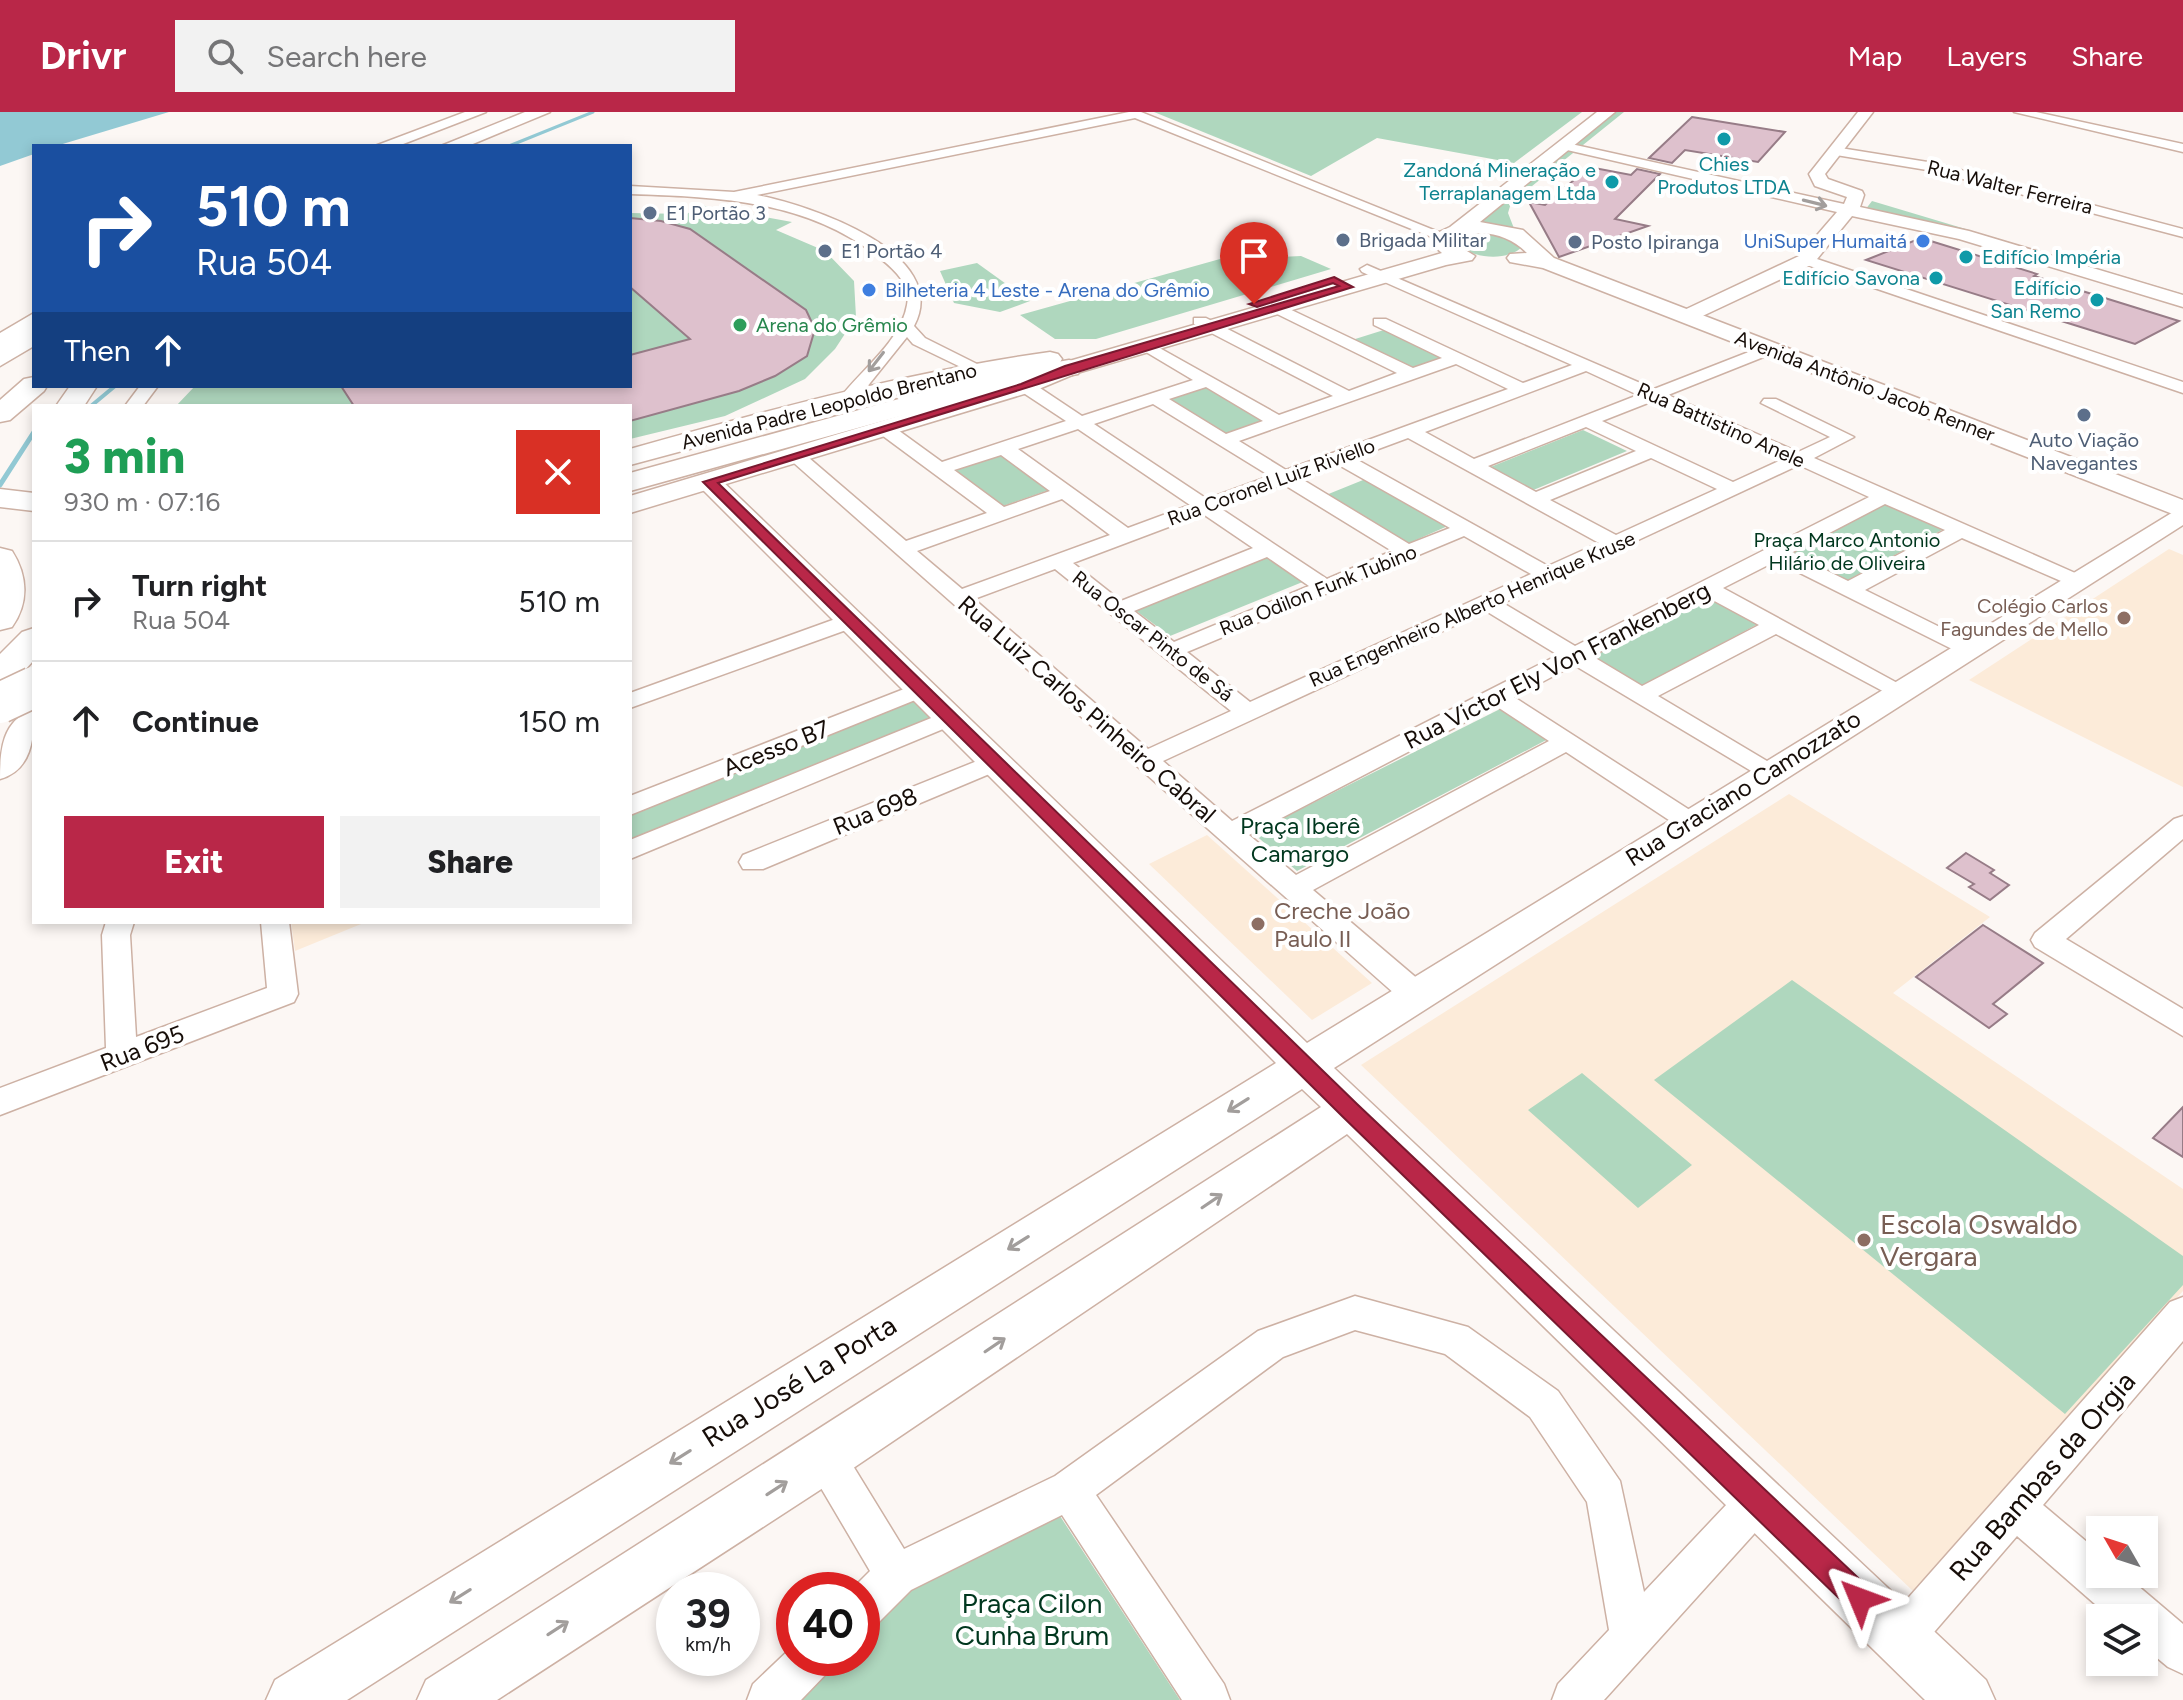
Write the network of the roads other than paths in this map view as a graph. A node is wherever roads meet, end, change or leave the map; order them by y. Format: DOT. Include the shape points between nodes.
graph roads {
  1 [pos="479,112"];
  2 [pos="510,112"];
  3 [pos="541,112"];
  4 [pos="1607,112"];
  5 [pos="1631,112"];
  6 [pos="1866,112"];
  7 [pos="2020,112"];
  8 [pos="445,142"];
  9 [pos="389,144"];
  10 [pos="1575,146"];
  11 [pos="2183,148"];
  12 [pos="1834,151"];
  13 [pos="800,182"];
  14 [pos="632,190"];
  15 [pos="735,196"];
  16 [pos="784,203"];
  17 [pos="1852,203"];
  18 [pos="2183,233"];
  19 [pos="1448,237"];
  20 [pos="1524,248"];
  21 [pos="1465,256"];
  22 [pos="1806,260"];
  23 [pos="1374,273"];
  24 [pos="1341,283"];
  25 [pos="2183,292"];
  26 [pos="2183,301"];
  27 [pos="1440,303"];
  28 [pos="1276,308"];
  29 [pos="1687,316"];
  30 [pos="32,320"];
  31 [pos="1206,324"];
  32 [pos="1369,325"];
  33 [pos="906,327"];
  34 [pos="32,336"];
  35 [pos="1334,336"];
  36 [pos="0,342"];
  37 [pos="1147,346"];
  38 [pos="1770,349"];
  39 [pos="1114,351"];
  40 [pos="32,356"];
  41 [pos="0,358"];
  42 [pos="1457,358"];
  43 [pos="1585,366"];
  44 [pos="977,368"];
  45 [pos="1069,368"];
  46 [pos="1412,374"];
  47 [pos="0,380"];
  48 [pos="1207,381"];
  49 [pos="1025,386"];
  50 [pos="32,387"];
  51 [pos="2183,388"];
  52 [pos="1522,389"];
  53 [pos="1655,395"];
  54 [pos="1348,397"];
  55 [pos="1155,398"];
  56 [pos="1770,403"];
  57 [pos="849,410"];
  58 [pos="0,414"];
  59 [pos="1587,421"];
  60 [pos="816,422"];
  61 [pos="1278,422"];
  62 [pos="1079,423"];
  63 [pos="885,429"];
  64 [pos="1410,431"];
  65 [pos="1226,440"];
  66 [pos="1003,447"];
  67 [pos="1652,451"];
  68 [pos="795,456"];
  69 [pos="632,457"];
  70 [pos="1338,457"];
  71 [pos="1798,459"];
  72 [pos="736,460"];
  73 [pos="1472,466"];
  74 [pos="632,468"];
  75 [pos="939,469"];
  76 [pos="1286,476"];
  77 [pos="632,481"];
  78 [pos="709,482"];
  79 [pos="1733,489"];
  80 [pos="632,491"];
  81 [pos="1065,492"];
  82 [pos="1884,497"];
  83 [pos="0,498"];
  84 [pos="1535,499"];
  85 [pos="32,502"];
  86 [pos="632,504"];
  87 [pos="1206,506"];
  88 [pos="2183,512"];
  89 [pos="1001,514"];
  90 [pos="1466,528"];
  91 [pos="1961,530"];
  92 [pos="1125,536"];
  93 [pos="1617,544"];
  94 [pos="903,549"];
  95 [pos="1267,550"];
  96 [pos="1409,553"];
  97 [pos="1776,553"];
  98 [pos="0,558"];
  99 [pos="1058,561"];
  100 [pos="1547,574"];
  101 [pos="2075,580"];
  102 [pos="1325,587"];
  103 [pos="1707,588"];
  104 [pos="1848,590"];
  105 [pos="958,598"];
  106 [pos="1486,602"];
  107 [pos="1117,610"];
  108 [pos="0,620"];
  109 [pos="852,620"];
  110 [pos="1775,625"];
  111 [pos="32,641"];
  112 [pos="1966,649"];
  113 [pos="1169,652"];
  114 [pos="1576,656"];
  115 [pos="0,675"];
  116 [pos="32,685"];
  117 [pos="32,685"];
  118 [pos="922,689"];
  119 [pos="1900,691"];
  120 [pos="1497,696"];
  121 [pos="1641,696"];
  122 [pos="632,700"];
  123 [pos="0,703"];
  124 [pos="0,709"];
  125 [pos="1248,712"];
  126 [pos="951,717"];
  127 [pos="32,724"];
  128 [pos="1566,742"];
  129 [pos="1147,759"];
  130 [pos="997,761"];
  131 [pos="0,767"];
  132 [pos="1768,773"];
  133 [pos="632,805"];
  134 [pos="1690,822"];
  135 [pos="1230,833"];
  136 [pos="2179,833"];
  137 [pos="632,849"];
  138 [pos="753,862"];
  139 [pos="1292,889"];
  140 [pos="275,924"];
  141 [pos="121,926"];
  142 [pos="1415,994"];
  143 [pos="2183,1024"];
  144 [pos="122,1056"];
  145 [pos="1304,1063"];
  146 [pos="0,1102"];
  147 [pos="1350,1110"];
  148 [pos="2183,1314"];
  149 [pos="825,1457"];
  150 [pos="1069,1490"];
  151 [pos="1758,1500"];
  152 [pos="2015,1507"];
  153 [pos="896,1575"];
  154 [pos="880,1591"];
  155 [pos="2128,1604"];
  156 [pos="2158,1630"];
  157 [pos="1901,1638"];
  158 [pos="1632,1641"];
  159 [pos="2183,1652"];
  160 [pos="794,1676"];
  161 [pos="295,1700"];
  162 [pos="446,1700"];
  163 [pos="769,1700"];
  164 [pos="1208,1700"];
  165 [pos="1574,1700"];
  166 [pos="1966,1700"];
  1 -- 9 [label="street"];
  2 -- 8 [label="highway"];
  3 -- 8 [label="highway"];
  4 -- 10 [label="main road"];
  5 -- 10 [label="main road"];
  6 -- 12 [label="street"];
  7 -- 11 [label="street"];
  10 -- 17 [label="street"];
  10 -- 19 [label="main road"];
  10 -- 20 [label="main road" via="1520,201"];
  12 -- 17 [label="street" via="1817,178"];
  12 -- 18 [label="street, Rua Walter Ferreira" via="1934,167"];
  13 -- 15 [label="street"];
  13 -- 16 [label="street" via="782,195"];
  13 -- 19 [label="street" via="1136,114"];
  14 -- 15 [label="street"];
  15 -- 16 [label="street"];
  16 -- 33 [label="street" via="832,220 893,261 910,279 915,304"];
  17 -- 22 [label="street"];
  17 -- 25 [label="street"];
  17 -- 26 [label="street"];
  19 -- 20 [label="main road" via="1495,230"];
  19 -- 21 [label="main road" via="1450,251"];
  19 -- 23 [label="main road, Avenida Padre Leopoldo Brentano"];
  20 -- 21 [label="main road" via="1489,260"];
  20 -- 29 [label="main road, Avenida Antônio Jacob Renner" via="1547,262"];
  21 -- 23 [label="main road, Avenida Padre Leopoldo Brentano"];
  22 -- 29 [label="street"];
  22 -- 51 [label="street"];
  23 -- 24 [label="main road, Avenida Padre Leopoldo Brentano"];
  23 -- 27 [label="street, Rua Battistino Anele"];
  24 -- 28 [label="main road, Avenida Padre Leopoldo Brentano"];
  24 -- 31 [label="main road, Avenida Padre Leopoldo Brentano"];
  27 -- 32 [label="street"];
  27 -- 43 [label="street, Rua Battistino Anele"];
  28 -- 31 [label="main road, Avenida Padre Leopoldo Brentano"];
  28 -- 35 [label="street"];
  29 -- 38 [label="main road, Avenida Antônio Jacob Renner"];
  30 -- 36 [label="street"];
  31 -- 37 [label="main road, Avenida Padre Leopoldo Brentano"];
  31 -- 39 [label="main road, Avenida Padre Leopoldo Brentano"];
  31 -- 54 [label="street"];
  32 -- 35 [label="street"];
  32 -- 42 [label="street"];
  33 -- 44 [label="street" via="919,341"];
  33 -- 57 [label="street, one-way"];
  34 -- 41 [label="highway"];
  35 -- 46 [label="street"];
  37 -- 39 [label="main road, Avenida Padre Leopoldo Brentano"];
  37 -- 48 [label="street"];
  38 -- 53 [label="street"];
  38 -- 88 [label="main road, Avenida Antônio Jacob Renner"];
  39 -- 44 [label="main road, Avenida Padre Leopoldo Brentano"];
  39 -- 45 [label="main road, Avenida Padre Leopoldo Brentano"];
  40 -- 47 [label="highway"];
  42 -- 46 [label="street"];
  42 -- 52 [label="street"];
  43 -- 52 [label="street, Rua Coronel Luiz Riviello"];
  43 -- 53 [label="street, Rua Battistino Anele"];
  44 -- 57 [label="main road, Avenida Padre Leopoldo Brentano"];
  45 -- 49 [label="main road, Avenida Padre Leopoldo Brentano"];
  45 -- 57 [label="highway"];
  46 -- 54 [label="street"];
  48 -- 55 [label="street"];
  48 -- 61 [label="street"];
  49 -- 62 [label="street"];
  49 -- 63 [label="main road, Avenida Padre Leopoldo Brentano"];
  50 -- 58 [label="highway"];
  52 -- 64 [label="street, Rua Coronel Luiz Riviello"];
  53 -- 59 [label="street"];
  53 -- 71 [label="street, Rua Battistino Anele"];
  54 -- 61 [label="street"];
  55 -- 62 [label="street"];
  55 -- 65 [label="street"];
  56 -- 71 [label="street, Rua Engenheiro Alberto Henrique Kruse" via="1845,437"];
  57 -- 60 [label="highway"];
  57 -- 69 [label="main road, Avenida Padre Leopoldo Brentano"];
  57 -- 72 [label="main road" via="822,435"];
  59 -- 67 [label="street"];
  59 -- 73 [label="street"];
  60 -- 74 [label="highway"];
  60 -- 77 [label="highway"];
  61 -- 65 [label="street"];
  62 -- 66 [label="street"];
  62 -- 87 [label="street"];
  63 -- 68 [label="main road, Avenida Padre Leopoldo Brentano"];
  63 -- 75 [label="street"];
  64 -- 70 [label="street, Rua Coronel Luiz Riviello"];
  64 -- 73 [label="street"];
  65 -- 76 [label="street"];
  66 -- 75 [label="street"];
  66 -- 81 [label="street"];
  67 -- 79 [label="street"];
  67 -- 84 [label="street"];
  68 -- 78 [label="main road, Avenida Padre Leopoldo Brentano"];
  68 -- 94 [label="street, Rua Luiz Carlos Pinheiro Cabral"];
  70 -- 76 [label="street, Rua Coronel Luiz Riviello"];
  70 -- 90 [label="street"];
  71 -- 79 [label="street, Rua Engenheiro Alberto Henrique Kruse"];
  71 -- 82 [label="street, Rua Battistino Anele"];
  72 -- 78 [label="main road"];
  72 -- 80 [label="main road"];
  73 -- 84 [label="street"];
  75 -- 89 [label="street"];
  76 -- 87 [label="street, Rua Coronel Luiz Riviello"];
  76 -- 96 [label="street"];
  78 -- 86 [label="main road, Avenida Padre Leopoldo Brentano"];
  78 -- 109 [label="street"];
  79 -- 93 [label="street, Rua Engenheiro Alberto Henrique Kruse"];
  81 -- 89 [label="street"];
  81 -- 92 [label="street"];
  82 -- 91 [label="street, Rua Battistino Anele"];
  82 -- 97 [label="street, Rua Victor Ely Von Frankenberg"];
  83 -- 85 [label="highway"];
  84 -- 93 [label="street"];
  87 -- 92 [label="street, Rua Coronel Luiz Riviello"];
  87 -- 95 [label="street"];
  88 -- 101 [label="street, Rua Graciano Camozzato"];
  89 -- 94 [label="street"];
  90 -- 96 [label="street, Rua Odilon Funk Tubino"];
  90 -- 100 [label="street"];
  91 -- 101 [label="street, Rua Battistino Anele"];
  91 -- 104 [label="street"];
  92 -- 99 [label="street, Rua Coronel Luiz Riviello"];
  93 -- 100 [label="street, Rua Engenheiro Alberto Henrique Kruse"];
  94 -- 105 [label="street, Rua Luiz Carlos Pinheiro Cabral"];
  95 -- 102 [label="street"];
  95 -- 107 [label="street"];
  96 -- 102 [label="street, Rua Odilon Funk Tubino"];
  97 -- 103 [label="street, Rua Victor Ely Von Frankenberg"];
  97 -- 104 [label="street"];
  98 -- 108 [label="highway" via="10,597"];
  99 -- 105 [label="street, Rua Coronel Luiz Riviello"];
  99 -- 107 [label="street, Rua Oscar Pinto de Sá"];
  100 -- 106 [label="street, Rua Engenheiro Alberto Henrique Kruse"];
  101 -- 112 [label="street, Rua Graciano Camozzato"];
  102 -- 113 [label="street, Rua Odilon Funk Tubino"];
  103 -- 110 [label="street"];
  103 -- 114 [label="street, Rua Victor Ely Von Frankenberg"];
  104 -- 112 [label="street"];
  105 -- 129 [label="street, Rua Luiz Carlos Pinheiro Cabral"];
  106 -- 114 [label="street"];
  106 -- 125 [label="street, Rua Engenheiro Alberto Henrique Kruse"];
  107 -- 113 [label="street, Rua Oscar Pinto de Sá"];
  109 -- 118 [label="street"];
  109 -- 122 [label="street"];
  110 -- 119 [label="street"];
  110 -- 121 [label="street"];
  111 -- 115 [label="highway"];
  112 -- 119 [label="street, Rua Graciano Camozzato"];
  113 -- 125 [label="street, Rua Oscar Pinto de Sá"];
  114 -- 120 [label="street, Rua Victor Ely Von Frankenberg"];
  114 -- 121 [label="street"];
  116 -- 123 [label="highway, bridge"];
  117 -- 124 [label="main road"];
  118 -- 126 [label="street"];
  118 -- 133 [label="street, Acesso B7"];
  119 -- 132 [label="street, Rua Graciano Camozzato"];
  120 -- 128 [label="street"];
  120 -- 135 [label="street, Rua Victor Ely Von Frankenberg"];
  121 -- 132 [label="street"];
  125 -- 129 [label="street, Rua Engenheiro Alberto Henrique Kruse"];
  126 -- 130 [label="street"];
  126 -- 137 [label="street"];
  127 -- 131 [label="main road"];
  128 -- 134 [label="street"];
  128 -- 139 [label="street"];
  129 -- 135 [label="street, Rua Luiz Carlos Pinheiro Cabral"];
  130 -- 138 [label="street, Rua 698"];
  130 -- 145 [label="street"];
  132 -- 134 [label="street, Rua Graciano Camozzato"];
  134 -- 142 [label="street, Rua Graciano Camozzato"];
  135 -- 139 [label="street, Rua Luiz Carlos Pinheiro Cabral"];
  136 -- 143 [label="street" via="2045,940"];
  139 -- 142 [label="street, Rua Luiz Carlos Pinheiro Cabral"];
  140 -- 144 [label="street, Rua 695" via="283,994"];
  141 -- 144 [label="street"];
  142 -- 145 [label="street, Rua Graciano Camozzato"];
  144 -- 146 [label="street, Rua 695"];
  145 -- 147 [label="street"];
  145 -- 161 [label="street, Rua José La Porta, one-way"];
  149 -- 147 [label="street, one-way"];
  147 -- 151 [label="street"];
  148 -- 152 [label="street, Rua Bambas da Orgia"];
  149 -- 153 [label="street"];
  162 -- 149 [label="street, one-way"];
  150 -- 153 [label="street"];
  150 -- 158 [label="street" via="1271,1344 1355,1313 1455,1339 1544,1404 1606,1495"];
  150 -- 164 [label="street"];
  151 -- 157 [label="street"];
  151 -- 158 [label="street"];
  152 -- 155 [label="street"];
  152 -- 157 [label="street, Rua Bambas da Orgia"];
  153 -- 154 [label="street"];
  156 -- 159 [label="street"];
  157 -- 166 [label="street"];
  158 -- 165 [label="street"];
  160 -- 163 [label="street"];
}
